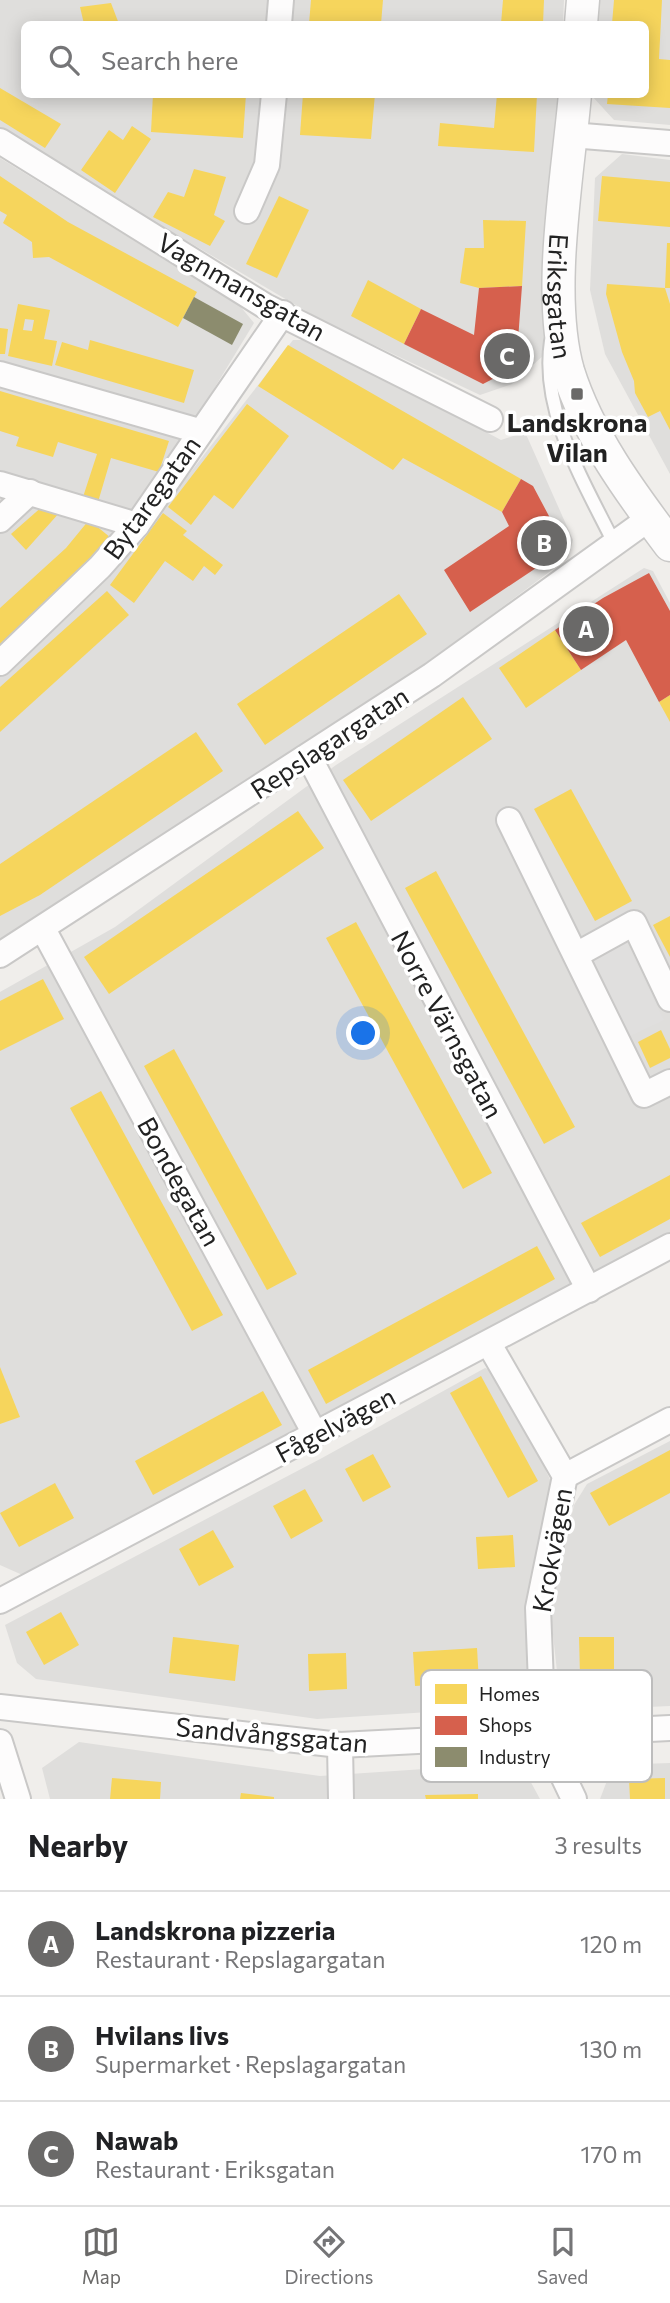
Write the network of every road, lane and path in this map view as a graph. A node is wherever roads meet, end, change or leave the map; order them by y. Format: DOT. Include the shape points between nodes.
graph roads {
  1 [pos="281,0"];
  2 [pos="583,0"];
  3 [pos="279,21"];
  4 [pos="581,21"];
  5 [pos="274,98"];
  6 [pos="575,98"];
  7 [pos="571,135"];
  8 [pos="0,141"];
  9 [pos="670,143"];
  10 [pos="247,211"];
  11 [pos="557,299"];
  12 [pos="283,313"];
  13 [pos="0,374"];
  14 [pos="490,419"];
  15 [pos="199,431"];
  16 [pos="0,484"];
  17 [pos="30,492"];
  18 [pos="650,518"];
  19 [pos="0,520"];
  20 [pos="137,525"];
  21 [pos="614,543"];
  22 [pos="670,545"];
  23 [pos="0,663"];
  24 [pos="309,757"];
  25 [pos="509,820"];
  26 [pos="43,929"];
  27 [pos="0,955"];
  28 [pos="576,955"];
  29 [pos="670,999"];
  30 [pos="670,1082"];
  31 [pos="670,1246"];
  32 [pos="589,1290"];
  33 [pos="489,1344"];
  34 [pos="670,1420"];
  35 [pos="315,1434"];
  36 [pos="565,1476"];
  37 [pos="0,1601"];
  38 [pos="541,1670"];
  39 [pos="0,1707"];
  40 [pos="670,1728"];
  41 [pos="652,1729"];
  42 [pos="421,1741"];
  43 [pos="0,1742"];
  44 [pos="340,1745"];
  45 [pos="566,1782"];
  46 [pos="18,1799"];
  47 [pos="341,1799"];
  48 [pos="574,1799"];
  1 -- 3 [label="street"];
  2 -- 4 [label="street"];
  5 -- 10 [label="street" via="267,165"];
  6 -- 7 [label="street, Eriksgatan"];
  7 -- 9 [label="street"];
  7 -- 11 [label="street, Eriksgatan"];
  8 -- 12 [label="street, Vagnmansgatan"];
  11 -- 18 [label="street, Eriksgatan" via="568,369 577,394 597,438"];
  11 -- 21 [label="lane" via="548,361 551,398"];
  12 -- 14 [label="street, Vagnmansgatan"];
  12 -- 15 [label="street, Bytaregatan"];
  13 -- 15 [label="street"];
  15 -- 20 [label="street, Bytaregatan"];
  16 -- 17 [label="street"];
  17 -- 19 [label="street"];
  17 -- 20 [label="street"];
  18 -- 21 [label="street, Repslagargatan"];
  18 -- 22 [label="street, Eriksgatan"];
  20 -- 23 [label="street, Bytaregatan" via="100,568"];
  21 -- 24 [label="street, Repslagargatan"];
  24 -- 26 [label="street, Repslagargatan"];
  24 -- 32 [label="street, Norre Värnsgatan"];
  25 -- 28 [label="street"];
  26 -- 27 [label="street, Repslagargatan"];
  26 -- 35 [label="street, Bondegatan"];
  28 -- 29 [label="street" via="634,923"];
  28 -- 30 [label="street" via="644,1095"];
  31 -- 32 [label="street, Fågelvägen"];
  32 -- 33 [label="street, Fågelvägen"];
  33 -- 35 [label="street, Fågelvägen"];
  33 -- 36 [label="street, Krokvägen"];
  34 -- 36 [label="street"];
  35 -- 37 [label="street, Fågelvägen"];
  36 -- 38 [label="street, Krokvägen" via="538,1608"];
  39 -- 44 [label="street, Sandvångsgatan"];
  40 -- 41 [label="street, Sandvångsgatan"];
  42 -- 44 [label="street, Sandvångsgatan"];
  43 -- 46 [label="street"];
  44 -- 47 [label="street"];
  45 -- 48 [label="street"];
}
